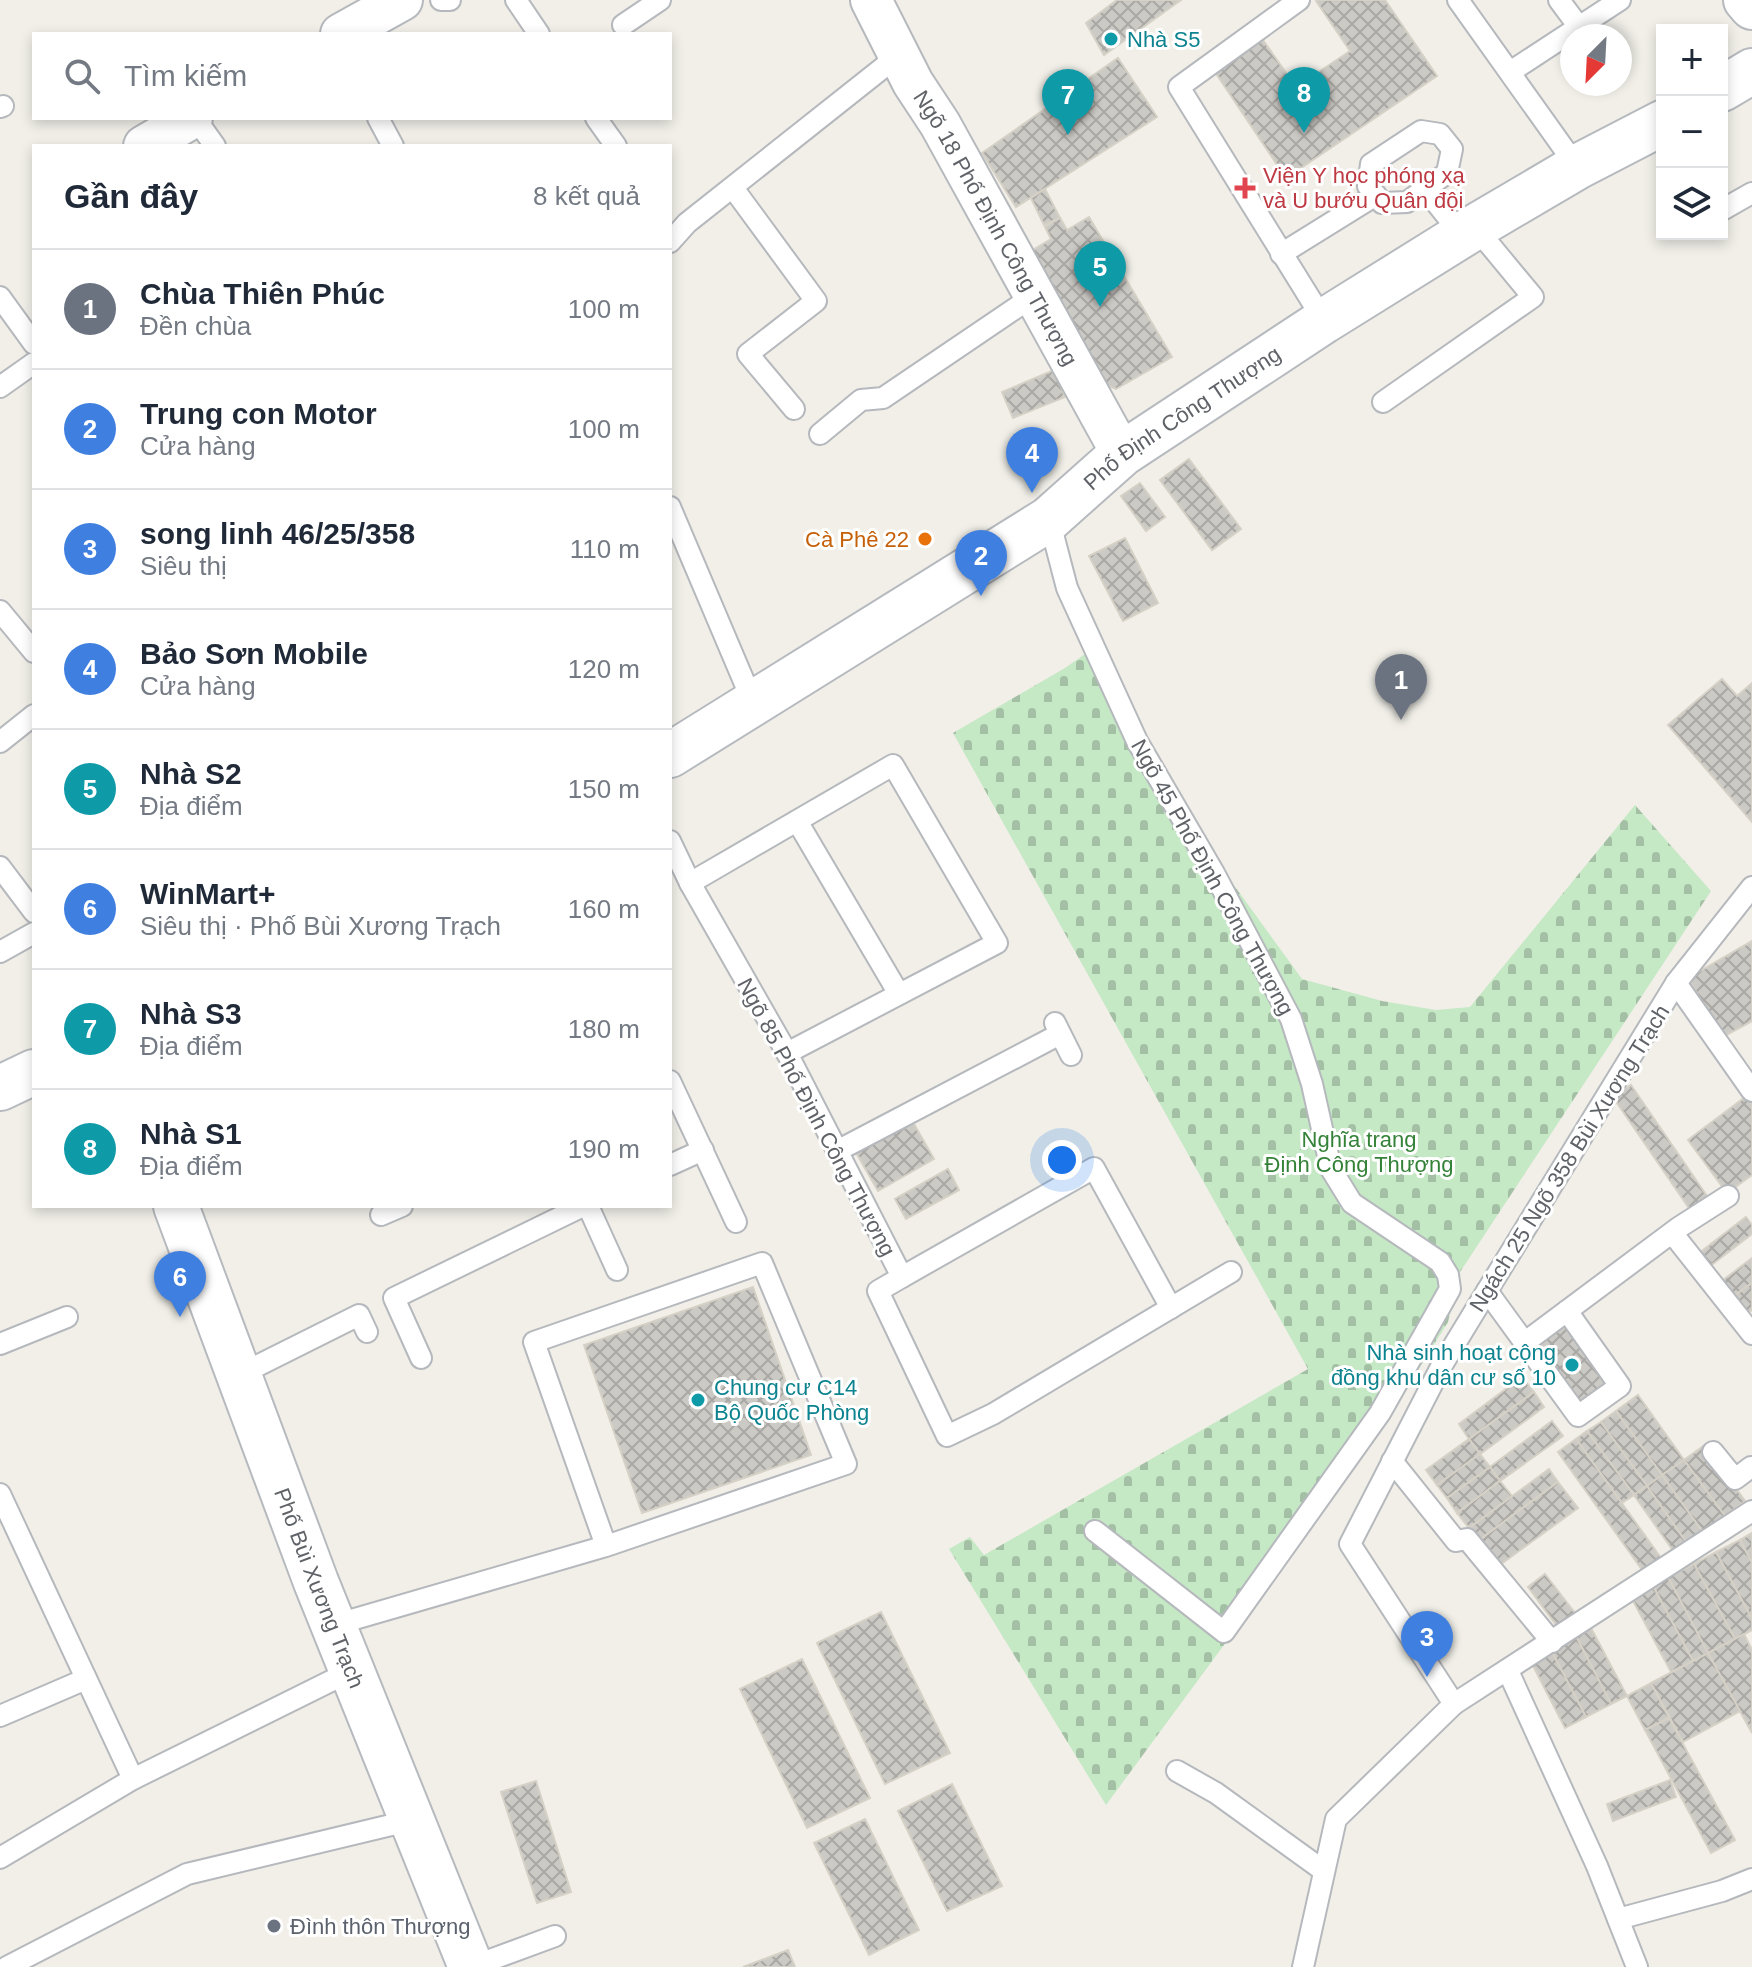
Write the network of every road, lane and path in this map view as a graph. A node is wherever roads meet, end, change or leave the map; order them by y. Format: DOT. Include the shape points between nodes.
graph roads {
  1 [pos="402,0"];
  2 [pos="441,0"];
  3 [pos="450,0"];
  4 [pos="516,0"];
  5 [pos="660,0"];
  6 [pos="871,0"];
  7 [pos="1299,0"];
  8 [pos="1458,0"];
  9 [pos="1559,0"];
  10 [pos="1620,0"];
  11 [pos="1746,0"];
  12 [pos="1752,7"];
  13 [pos="1577,24"];
  14 [pos="1584,24"];
  15 [pos="623,25"];
  16 [pos="345,32"];
  17 [pos="538,32"];
  18 [pos="1560,39"];
  19 [pos="899,55"];
  20 [pos="1752,71"];
  21 [pos="1510,72"];
  22 [pos="1728,85"];
  23 [pos="190,120"];
  24 [pos="195,120"];
  25 [pos="379,120"];
  26 [pos="597,120"];
  27 [pos="1656,129"];
  28 [pos="148,144"];
  29 [pos="213,144"];
  30 [pos="392,144"];
  31 [pos="615,144"];
  32 [pos="1577,167"];
  33 [pos="733,188"];
  34 [pos="1425,189"];
  35 [pos="1752,193"];
  36 [pos="1376,195"];
  37 [pos="1728,207"];
  38 [pos="1468,231"];
  39 [pos="672,240"];
  40 [pos="1281,254"];
  41 [pos="1035,295"];
  42 [pos="0,297"];
  43 [pos="1324,321"];
  44 [pos="32,341"];
  45 [pos="32,364"];
  46 [pos="0,387"];
  47 [pos="1383,402"];
  48 [pos="794,409"];
  49 [pos="820,434"];
  50 [pos="1122,454"];
  51 [pos="672,512"];
  52 [pos="1049,519"];
  53 [pos="0,611"];
  54 [pos="32,650"];
  55 [pos="754,705"];
  56 [pos="32,717"];
  57 [pos="0,742"];
  58 [pos="672,754"];
  59 [pos="797,821"];
  60 [pos="672,845"];
  61 [pos="0,867"];
  62 [pos="690,883"];
  63 [pos="1752,887"];
  64 [pos="32,909"];
  65 [pos="32,934"];
  66 [pos="0,952"];
  67 [pos="1676,983"];
  68 [pos="899,994"];
  69 [pos="787,1053"];
  70 [pos="1071,1055"];
  71 [pos="672,1085"];
  72 [pos="1752,1091"];
  73 [pos="703,1150"];
  74 [pos="837,1151"];
  75 [pos="672,1164"];
  76 [pos="1728,1196"];
  77 [pos="177,1208"];
  78 [pos="397,1208"];
  79 [pos="581,1208"];
  80 [pos="586,1208"];
  81 [pos="381,1215"];
  82 [pos="736,1222"];
  83 [pos="1673,1234"];
  84 [pos="617,1270"];
  85 [pos="1231,1272"];
  86 [pos="902,1277"];
  87 [pos="1487,1291"];
  88 [pos="1171,1308"];
  89 [pos="1567,1311"];
  90 [pos="67,1317"];
  91 [pos="367,1332"];
  92 [pos="1752,1334"];
  93 [pos="1524,1343"];
  94 [pos="0,1344"];
  95 [pos="421,1358"];
  96 [pos="239,1375"];
  97 [pos="1713,1452"];
  98 [pos="1392,1461"];
  99 [pos="1752,1467"];
  100 [pos="0,1494"];
  101 [pos="1752,1511"];
  102 [pos="1095,1531"];
  103 [pos="606,1546"];
  104 [pos="334,1625"];
  105 [pos="1552,1642"];
  106 [pos="351,1671"];
  107 [pos="1508,1671"];
  108 [pos="86,1679"];
  109 [pos="1454,1704"];
  110 [pos="0,1716"];
  111 [pos="1177,1771"];
  112 [pos="133,1779"];
  113 [pos="412,1820"];
  114 [pos="0,1858"];
  115 [pos="1324,1871"];
  116 [pos="1752,1879"];
  117 [pos="1618,1919"];
  118 [pos="555,1936"];
  119 [pos="7,1967"];
  120 [pos="471,1967"];
  121 [pos="1303,1967"];
  122 [pos="1637,1967"];
  1 -- 16 [label="street"];
  2 -- 3 [label="lane"];
  4 -- 17 [label="lane"];
  5 -- 15 [label="lane"];
  6 -- 19 [label="street, Ngõ 18 Phố Định Công Thượng"];
  7 -- 40 [label="lane" via="1179,87"];
  8 -- 21 [label="lane"];
  9 -- 13 [label="lane"];
  10 -- 14 [label="lane"];
  11 -- 12 [label="street"];
  18 -- 21 [label="lane"];
  19 -- 33 [label="lane"];
  19 -- 41 [label="street, Ngõ 18 Phố Định Công Thượng"];
  20 -- 22 [label="street"];
  21 -- 32 [label="lane"];
  23 -- 28 [label="street"];
  24 -- 29 [label="lane"];
  25 -- 30 [label="lane"];
  26 -- 31 [label="lane"];
  27 -- 32 [label="street, Phố Định Công Thượng"];
  32 -- 38 [label="street, Phố Định Công Thượng"];
  33 -- 39 [label="lane"];
  33 -- 48 [label="lane" via="816,301 748,354"];
  34 -- 36 [label="lane" via="1407,202 1382,203"];
  34 -- 36 [label="lane" via="1447,173 1452,149 1440,134 1421,131 1371,164 1368,186"];
  34 -- 38 [label="lane"];
  35 -- 37 [label="lane"];
  36 -- 40 [label="lane"];
  38 -- 43 [label="street, Phố Định Công Thượng"];
  38 -- 47 [label="lane" via="1533,297"];
  40 -- 43 [label="lane"];
  41 -- 49 [label="lane" via="883,398 861,400"];
  41 -- 50 [label="street, Ngõ 18 Phố Định Công Thượng"];
  42 -- 44 [label="lane"];
  43 -- 50 [label="street, Phố Định Công Thượng"];
  45 -- 46 [label="lane"];
  50 -- 52 [label="street, Phố Định Công Thượng"];
  51 -- 55 [label="lane"];
  52 -- 55 [label="street, Phố Định Công Thượng"];
  52 -- 102 [label="lane, Ngõ 45 Phố Định Công Thượng" via="1067,588 1137,741 1291,1019 1331,1169 1352,1203 1440,1262 1450,1289 1380,1413 1224,1632"];
  53 -- 54 [label="lane"];
  55 -- 58 [label="street, Phố Định Công Thượng"];
  56 -- 57 [label="lane"];
  59 -- 62 [label="lane"];
  59 -- 68 [label="lane"];
  59 -- 68 [label="lane" via="893,765 997,943"];
  60 -- 62 [label="lane, Ngõ 85 Phố Định Công Thượng"];
  61 -- 64 [label="lane"];
  62 -- 69 [label="lane, Ngõ 85 Phố Định Công Thượng"];
  63 -- 67 [label="lane, Ngách 25 Ngõ 358 Bùi Xương Trạch"];
  65 -- 66 [label="lane"];
  67 -- 72 [label="lane"];
  67 -- 87 [label="lane, Ngách 25 Ngõ 358 Bùi Xương Trạch"];
  68 -- 69 [label="lane"];
  69 -- 74 [label="lane, Ngõ 85 Phố Định Công Thượng"];
  70 -- 74 [label="lane" via="1057,1028"];
  71 -- 73 [label="lane"];
  73 -- 75 [label="lane"];
  73 -- 82 [label="lane"];
  74 -- 86 [label="lane, Ngõ 85 Phố Định Công Thượng"];
  76 -- 83 [label="lane"];
  77 -- 96 [label="street, Phố Bùi Xương Trạch"];
  78 -- 81 [label="lane"];
  79 -- 95 [label="lane" via="394,1298"];
  80 -- 84 [label="lane"];
  83 -- 89 [label="lane"];
  83 -- 92 [label="lane"];
  85 -- 88 [label="lane, Ngõ 85 Phố Định Công Thượng"];
  86 -- 88 [label="lane" via="1094,1168"];
  86 -- 88 [label="lane, Ngõ 85 Phố Định Công Thượng" via="878,1291 947,1436"];
  87 -- 93 [label="lane"];
  87 -- 98 [label="lane, Ngách 25 Ngõ 358 Bùi Xương Trạch"];
  89 -- 93 [label="lane"];
  89 -- 93 [label="lane" via="1620,1386 1578,1416"];
  90 -- 94 [label="lane"];
  91 -- 96 [label="lane" via="359,1315"];
  96 -- 104 [label="street, Phố Bùi Xương Trạch"];
  97 -- 99 [label="lane" via="1735,1479"];
  98 -- 105 [label="lane" via="1456,1541 1467,1539"];
  98 -- 109 [label="lane, Ngách 25 Ngõ 358 Bùi Xương Trạch" via="1350,1544"];
  100 -- 108 [label="lane"];
  101 -- 105 [label="lane"];
  103 -- 103 [label="lane" via="846,1464 762,1263 534,1342"];
  103 -- 104 [label="lane"];
  104 -- 106 [label="street, Phố Bùi Xương Trạch"];
  105 -- 107 [label="lane"];
  106 -- 112 [label="lane"];
  106 -- 113 [label="street, Phố Bùi Xương Trạch"];
  107 -- 109 [label="lane"];
  107 -- 117 [label="lane"];
  108 -- 110 [label="lane"];
  108 -- 112 [label="lane"];
  109 -- 115 [label="lane" via="1336,1819"];
  111 -- 115 [label="lane"];
  112 -- 114 [label="lane"];
  113 -- 119 [label="lane" via="187,1874"];
  113 -- 120 [label="street, Phố Bùi Xương Trạch"];
  115 -- 121 [label="lane"];
  116 -- 117 [label="lane"];
  117 -- 122 [label="lane"];
  118 -- 120 [label="lane"];
}
